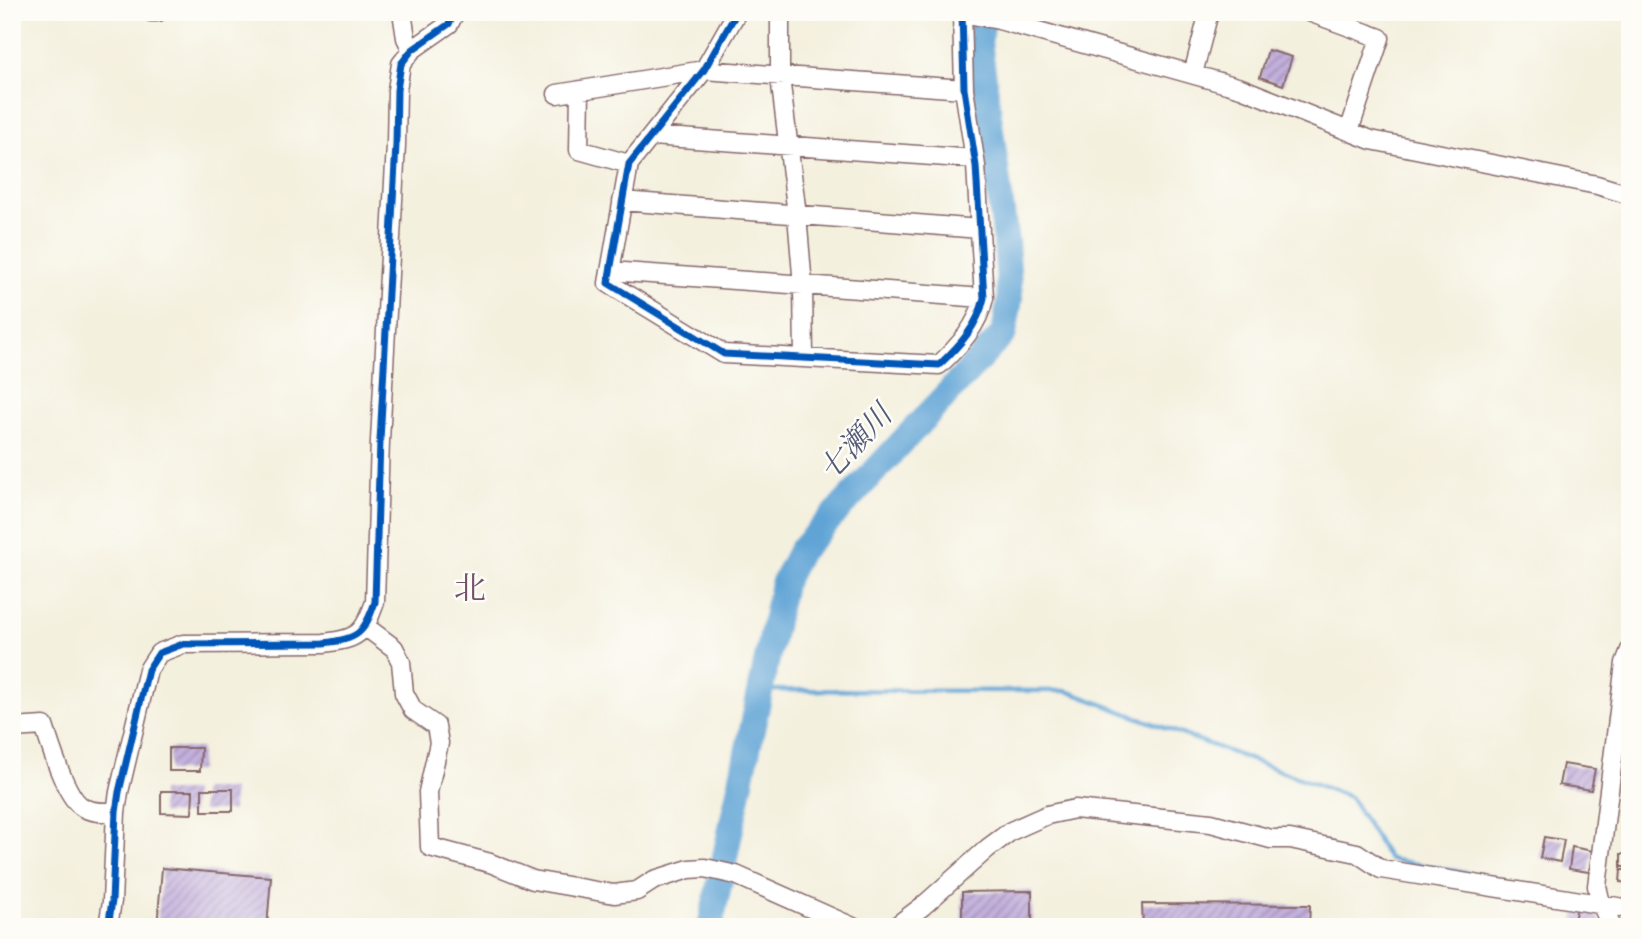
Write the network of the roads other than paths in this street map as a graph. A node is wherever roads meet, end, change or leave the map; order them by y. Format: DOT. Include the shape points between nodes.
graph roads {
  1 [pos="151,12"];
  2 [pos="158,12"];
  3 [pos="402,12"];
  4 [pos="455,12"];
  5 [pos="737,12"];
  6 [pos="779,12"];
  7 [pos="960,12"];
  8 [pos="1209,12"];
  9 [pos="1309,12"];
  10 [pos="412,50"];
  11 [pos="704,70"];
  12 [pos="1193,74"];
  13 [pos="780,76"];
  14 [pos="964,89"];
  15 [pos="580,90"];
  16 [pos="557,94"];
  17 [pos="1349,131"];
  18 [pos="652,136"];
  19 [pos="789,147"];
  20 [pos="975,159"];
  21 [pos="629,164"];
  22 [pos="1630,195"];
  23 [pos="622,201"];
  24 [pos="797,215"];
  25 [pos="981,229"];
  26 [pos="610,271"];
  27 [pos="803,286"];
  28 [pos="984,298"];
  29 [pos="804,358"];
  30 [pos="366,627"];
  31 [pos="1630,650"];
  32 [pos="12,728"];
  33 [pos="116,812"];
  34 [pos="1601,904"];
  35 [pos="1630,909"];
  36 [pos="108,927"];
  37 [pos="853,927"];
  38 [pos="895,927"];
  39 [pos="1612,927"];
  1 -- 2 [label="street"];
  3 -- 10 [label="street"];
  4 -- 10 [label="street" via="449,24"];
  5 -- 11 [label="street"];
  6 -- 13 [label="street"];
  7 -- 12 [label="street"];
  7 -- 14 [label="street"];
  8 -- 12 [label="street"];
  9 -- 17 [label="street" via="1380,38"];
  10 -- 30 [label="street" via="401,64 397,90 374,602"];
  11 -- 13 [label="street"];
  11 -- 15 [label="street"];
  11 -- 18 [label="street"];
  12 -- 17 [label="street"];
  13 -- 14 [label="street"];
  13 -- 19 [label="street"];
  14 -- 20 [label="street"];
  15 -- 16 [label="street"];
  15 -- 21 [label="street" via="579,150"];
  17 -- 22 [label="street" via="1371,140"];
  18 -- 19 [label="street"];
  18 -- 21 [label="street"];
  19 -- 20 [label="street"];
  19 -- 24 [label="street"];
  20 -- 25 [label="street"];
  21 -- 23 [label="street"];
  23 -- 24 [label="street"];
  23 -- 26 [label="street"];
  24 -- 25 [label="street"];
  24 -- 27 [label="street"];
  25 -- 28 [label="street"];
  26 -- 27 [label="street"];
  26 -- 29 [label="street" via="608,283 724,354"];
  27 -- 28 [label="street"];
  27 -- 29 [label="street"];
  28 -- 29 [label="street" via="967,336 939,365"];
  30 -- 33 [label="street" via="345,640 324,643 183,644 159,653 148,670"];
  30 -- 37 [label="street" via="394,648 401,662 404,693 413,710 436,726 439,743 428,792 430,847 533,880 614,894 705,868 736,875"];
  31 -- 34 [label="street" via="1597,886"];
  32 -- 33 [label="street" via="44,726 70,793 82,808"];
  33 -- 36 [label="street"];
  34 -- 35 [label="street"];
  34 -- 38 [label="street" via="1381,869 1357,853 1210,823 1075,809 1011,831"];
  34 -- 39 [label="street"];
}
